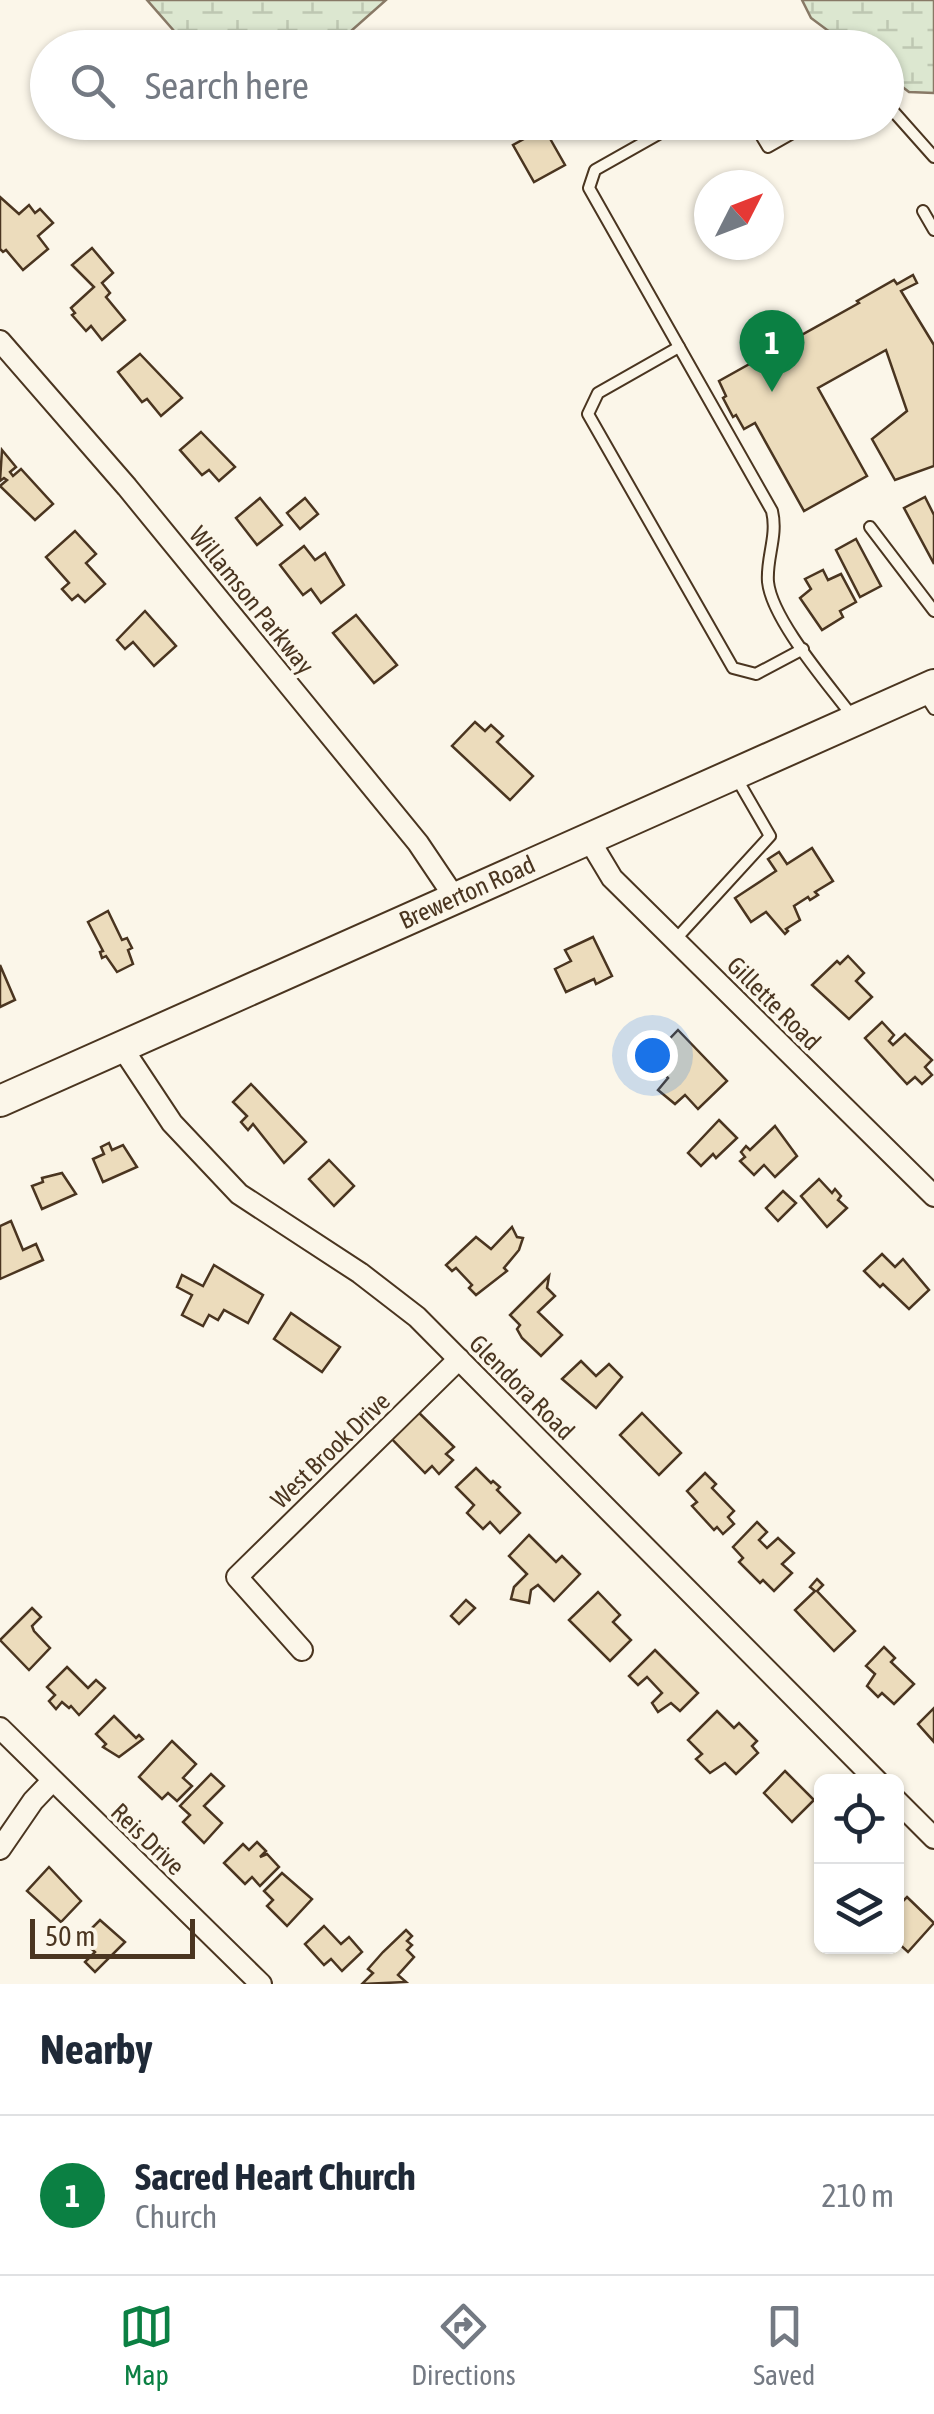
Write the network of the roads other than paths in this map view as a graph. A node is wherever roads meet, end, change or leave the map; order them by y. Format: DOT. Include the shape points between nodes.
graph roads {
  1 [pos="904,123"];
  2 [pos="648,140"];
  3 [pos="934,157"];
  4 [pos="923,210"];
  5 [pos="934,230"];
  6 [pos="0,341"];
  7 [pos="679,347"];
  8 [pos="870,528"];
  9 [pos="934,611"];
  10 [pos="803,649"];
  11 [pos="930,695"];
  12 [pos="855,721"];
  13 [pos="734,774"];
  14 [pos="588,838"];
  15 [pos="455,898"];
  16 [pos="676,940"];
  17 [pos="122,1046"];
  18 [pos="0,1100"];
  19 [pos="934,1196"];
  20 [pos="459,1359"];
  21 [pos="302,1650"];
  22 [pos="0,1728"];
  23 [pos="870,1774"];
  24 [pos="52,1781"];
  25 [pos="904,1808"];
  26 [pos="934,1838"];
  27 [pos="0,1849"];
  28 [pos="261,1984"];
  1 -- 3 [label="lane"];
  2 -- 7 [label="lane" via="594,170 588,188"];
  4 -- 5 [label="lane"];
  6 -- 15 [label="street, Willamson Parkway" via="153,518 418,843"];
  7 -- 10 [label="lane" via="772,512 768,582"];
  7 -- 10 [label="lane" via="598,392 588,414 734,668 756,674"];
  8 -- 9 [label="lane"];
  10 -- 12 [label="lane"];
  11 -- 12 [label="main road, Brewerton Road"];
  12 -- 13 [label="main road, Brewerton Road"];
  13 -- 14 [label="main road, Brewerton Road"];
  13 -- 16 [label="lane" via="770,836"];
  14 -- 15 [label="main road, Brewerton Road"];
  14 -- 16 [label="street, Gillette Road" via="612,878"];
  15 -- 17 [label="main road, Brewerton Road"];
  16 -- 19 [label="street, Gillette Road"];
  17 -- 18 [label="main road, Brewerton Road"];
  17 -- 20 [label="street, Glendora Road" via="172,1124 239,1194 418,1317"];
  20 -- 21 [label="street, West Brook Drive" via="236,1577"];
  20 -- 23 [label="street, Glendora Road"];
  22 -- 24 [label="street, Reis Drive"];
  24 -- 27 [label="street"];
  24 -- 28 [label="street, Reis Drive"];
  25 -- 26 [label="street"];
}
